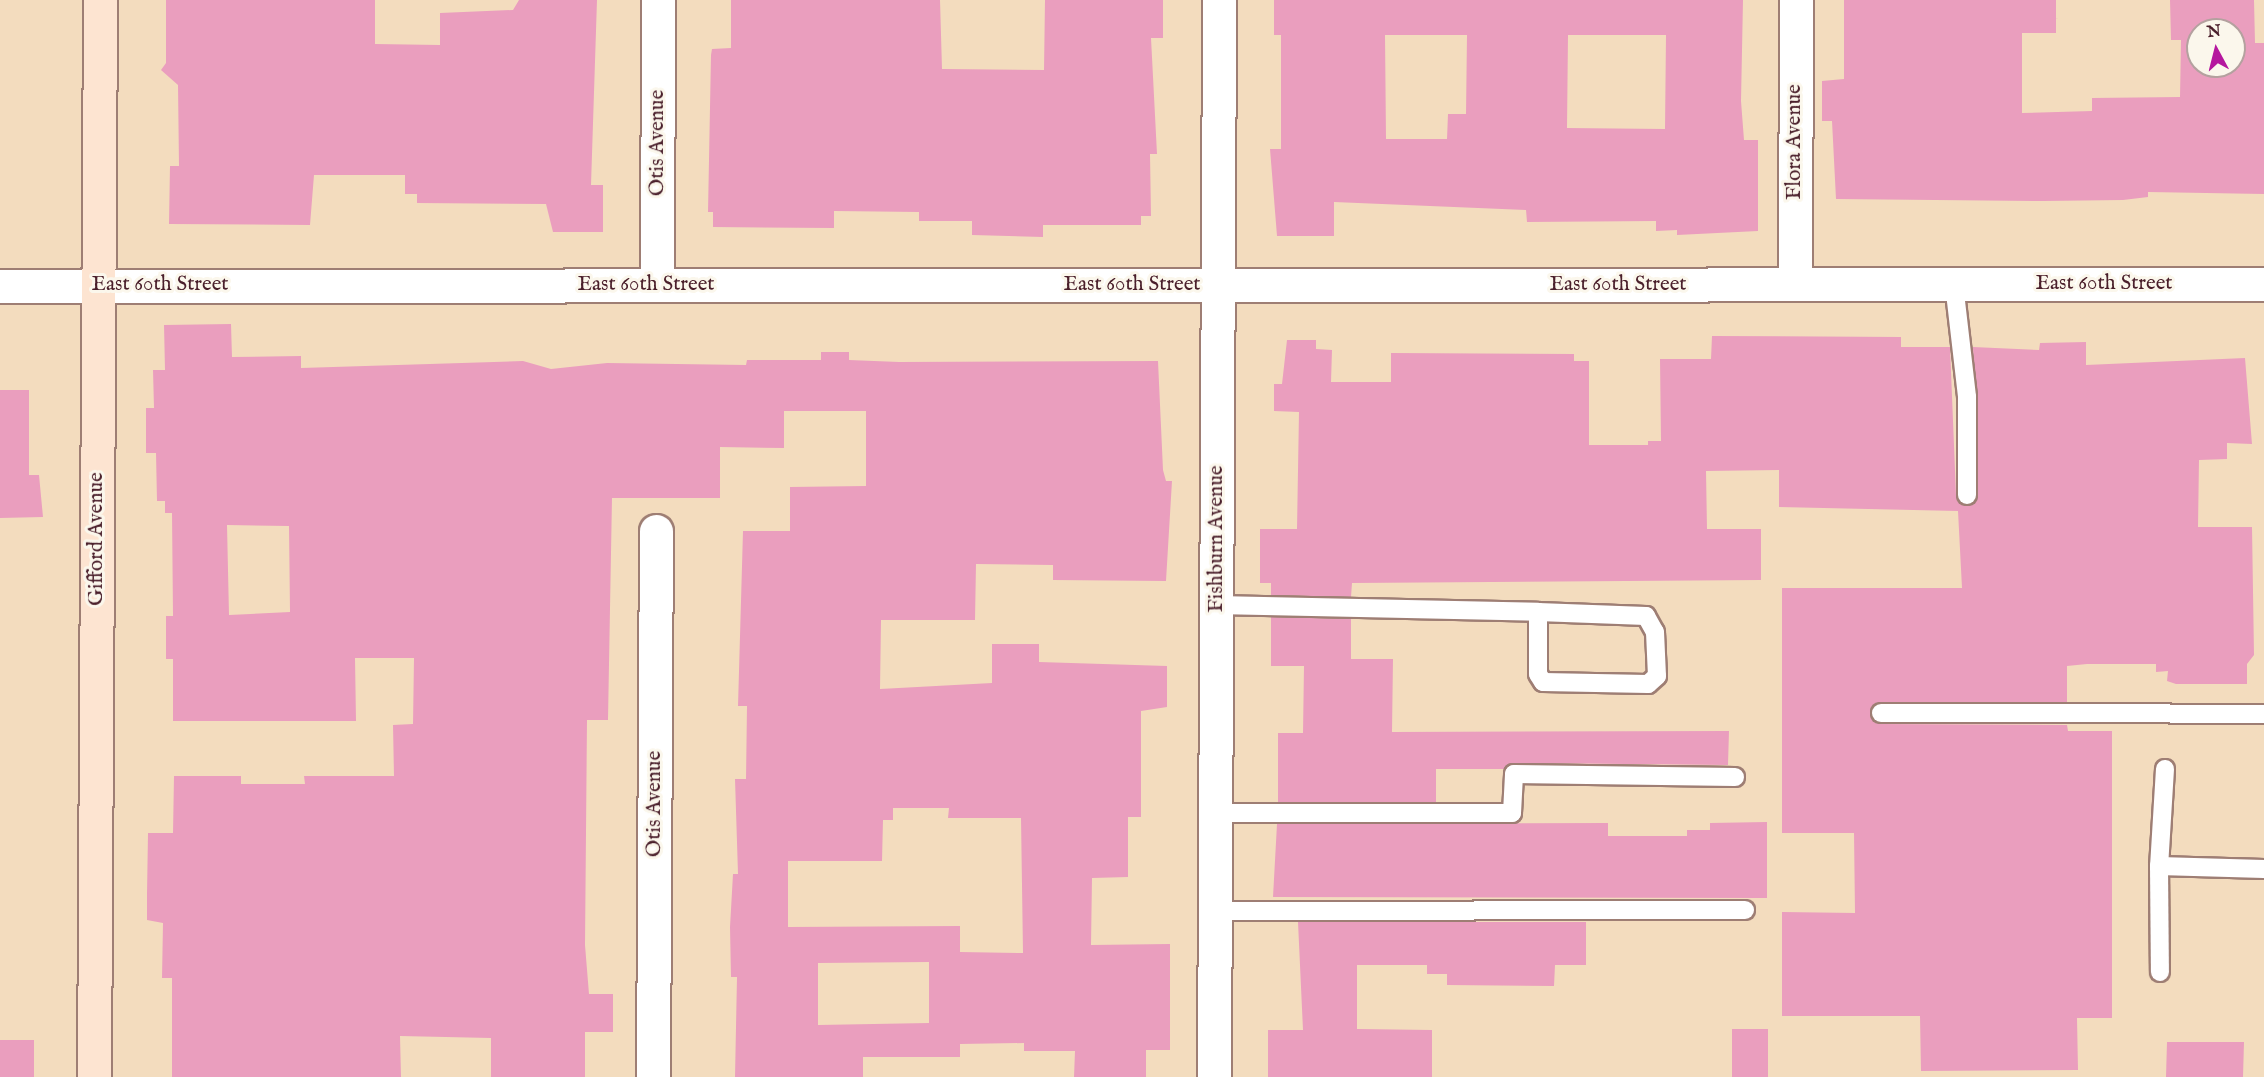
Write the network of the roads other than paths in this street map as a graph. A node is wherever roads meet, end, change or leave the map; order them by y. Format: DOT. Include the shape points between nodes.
graph roads {
  1 [pos="100,0"];
  2 [pos="658,0"];
  3 [pos="1220,0"];
  4 [pos="1796,0"];
  5 [pos="1795,284"];
  6 [pos="1954,284"];
  7 [pos="2264,284"];
  8 [pos="0,285"];
  9 [pos="98,285"];
  10 [pos="657,285"];
  11 [pos="1218,285"];
  12 [pos="1967,495"];
  13 [pos="656,531"];
  14 [pos="1216,605"];
  15 [pos="1538,612"];
  16 [pos="1881,713"];
  17 [pos="2264,714"];
  18 [pos="2164,769"];
  19 [pos="1735,777"];
  20 [pos="1215,813"];
  21 [pos="2159,866"];
  22 [pos="2264,870"];
  23 [pos="1215,910"];
  24 [pos="1745,910"];
  25 [pos="2160,972"];
  26 [pos="94,1077"];
  27 [pos="653,1077"];
  28 [pos="1214,1077"];
  1 -- 9 [label="street, Gifford Avenue"];
  2 -- 10 [label="street, Otis Avenue"];
  3 -- 11 [label="street, Fishburn Avenue"];
  4 -- 5 [label="street, Flora Avenue"];
  5 -- 6 [label="street, East 60th Street"];
  5 -- 11 [label="street, East 60th Street"];
  6 -- 7 [label="street, East 60th Street"];
  6 -- 12 [label="lane" via="1967,397"];
  8 -- 9 [label="street, East 60th Street"];
  9 -- 10 [label="street, East 60th Street"];
  9 -- 26 [label="street, Gifford Avenue"];
  10 -- 11 [label="street, East 60th Street"];
  11 -- 14 [label="street, Fishburn Avenue"];
  13 -- 27 [label="street, Otis Avenue"];
  14 -- 15 [label="lane"];
  14 -- 20 [label="street, Fishburn Avenue"];
  15 -- 15 [label="lane" via="1646,616 1655,632 1657,676 1648,684 1543,682 1538,674"];
  16 -- 17 [label="lane"];
  18 -- 21 [label="lane"];
  19 -- 20 [label="lane" via="1514,774 1512,813"];
  20 -- 23 [label="street, Fishburn Avenue"];
  21 -- 22 [label="lane"];
  21 -- 25 [label="lane"];
  23 -- 24 [label="lane"];
  23 -- 28 [label="street, Fishburn Avenue"];
}
